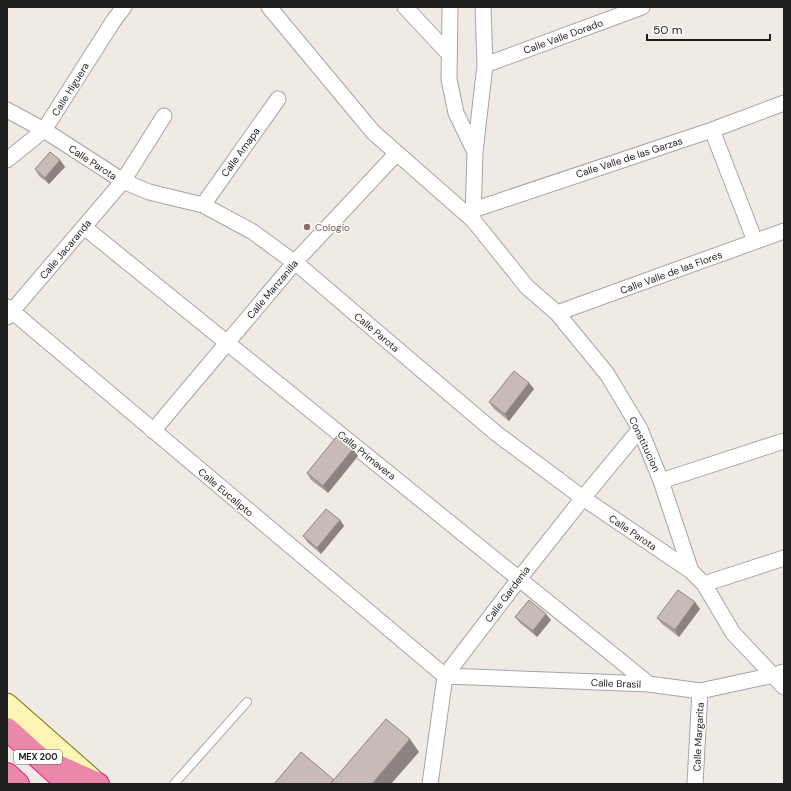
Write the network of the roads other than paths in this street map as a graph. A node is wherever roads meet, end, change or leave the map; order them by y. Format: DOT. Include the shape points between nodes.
graph roads {
  1 [pos="123,7"];
  2 [pos="269,7"];
  3 [pos="405,7"];
  4 [pos="450,7"];
  5 [pos="483,7"];
  6 [pos="642,7"];
  7 [pos="449,54"];
  8 [pos="485,65"];
  9 [pos="278,99"];
  10 [pos="784,103"];
  11 [pos="7,110"];
  12 [pos="164,116"];
  13 [pos="44,130"];
  14 [pos="712,130"];
  15 [pos="475,152"];
  16 [pos="397,153"];
  17 [pos="7,160"];
  18 [pos="122,181"];
  19 [pos="202,205"];
  20 [pos="473,215"];
  21 [pos="84,227"];
  22 [pos="784,231"];
  23 [pos="755,241"];
  24 [pos="295,262"];
  25 [pos="9,312"];
  26 [pos="557,313"];
  27 [pos="228,342"];
  28 [pos="640,429"];
  29 [pos="153,431"];
  30 [pos="784,441"];
  31 [pos="661,481"];
  32 [pos="583,498"];
  33 [pos="784,558"];
  34 [pos="691,571"];
  35 [pos="519,579"];
  36 [pos="704,584"];
  37 [pos="779,674"];
  38 [pos="445,676"];
  39 [pos="649,684"];
  40 [pos="784,687"];
  41 [pos="700,691"];
  42 [pos="247,702"];
  43 [pos="7,704"];
  44 [pos="7,730"];
  45 [pos="38,757"];
  46 [pos="68,784"];
  47 [pos="98,784"];
  48 [pos="174,784"];
  49 [pos="430,784"];
  50 [pos="695,784"];
  1 -- 13 [label="street, Calle Higuera"];
  2 -- 16 [label="street, Constitucion" via="373,132"];
  3 -- 7 [label="street"];
  4 -- 7 [label="street"];
  5 -- 8 [label="street"];
  6 -- 8 [label="street, Calle Valle Dorado"];
  7 -- 15 [label="street" via="449,79 456,113"];
  8 -- 15 [label="street"];
  9 -- 19 [label="street, Calle Amapa"];
  10 -- 14 [label="street, Calle Valle de las Garzas"];
  11 -- 13 [label="street, Calle Parota"];
  12 -- 18 [label="street, Calle Jacaranda"];
  13 -- 17 [label="street, Calle Higuera"];
  13 -- 18 [label="street, Calle Parota"];
  14 -- 20 [label="street, Calle Valle de las Garzas"];
  14 -- 23 [label="street"];
  15 -- 20 [label="street"];
  16 -- 20 [label="street, Constitucion"];
  16 -- 24 [label="street, Calle Manzanilla"];
  18 -- 19 [label="street, Calle Parota" via="149,192"];
  18 -- 21 [label="street, Calle Jacaranda"];
  19 -- 24 [label="street, Calle Parota" via="253,232"];
  20 -- 26 [label="street, Constitucion" via="527,287"];
  21 -- 25 [label="street, Calle Jacaranda"];
  21 -- 27 [label="street, Calle Primavera"];
  22 -- 23 [label="street, Calle Valle de las Flores"];
  23 -- 26 [label="street, Calle Valle de las Flores"];
  24 -- 27 [label="street, Calle Manzanilla"];
  24 -- 32 [label="street, Calle Parota" via="497,434"];
  25 -- 29 [label="street, Calle Eucalipto"];
  26 -- 28 [label="street, Constitucion" via="607,374"];
  27 -- 29 [label="street, Calle Manzanilla"];
  27 -- 35 [label="street, Calle Primavera"];
  28 -- 31 [label="street, Constitucion"];
  28 -- 32 [label="street, Calle Gardenia"];
  29 -- 38 [label="street, Calle Eucalipto"];
  30 -- 31 [label="street"];
  31 -- 34 [label="street, Constitucion"];
  32 -- 34 [label="street, Calle Parota"];
  32 -- 35 [label="street, Calle Gardenia"];
  33 -- 36 [label="street"];
  34 -- 36 [label="street, Constitucion"];
  35 -- 38 [label="street, Calle Gardenia"];
  35 -- 39 [label="street, Calle Primavera"];
  36 -- 37 [label="street, Constitucion" via="733,633"];
  37 -- 40 [label="street, Constitucion"];
  37 -- 41 [label="street, Calle Brasil"];
  38 -- 39 [label="street, Calle Brasil"];
  38 -- 49 [label="street, Calle Gardenia"];
  39 -- 41 [label="street, Calle Brasil"];
  41 -- 50 [label="street, Calle Margarita"];
  42 -- 48 [label="lane"];
  43 -- 47 [label="main road"];
  44 -- 45 [label="highway, MEX 200"];
  45 -- 46 [label="highway, MEX 200"];
  45 -- 47 [label="highway"];
}
